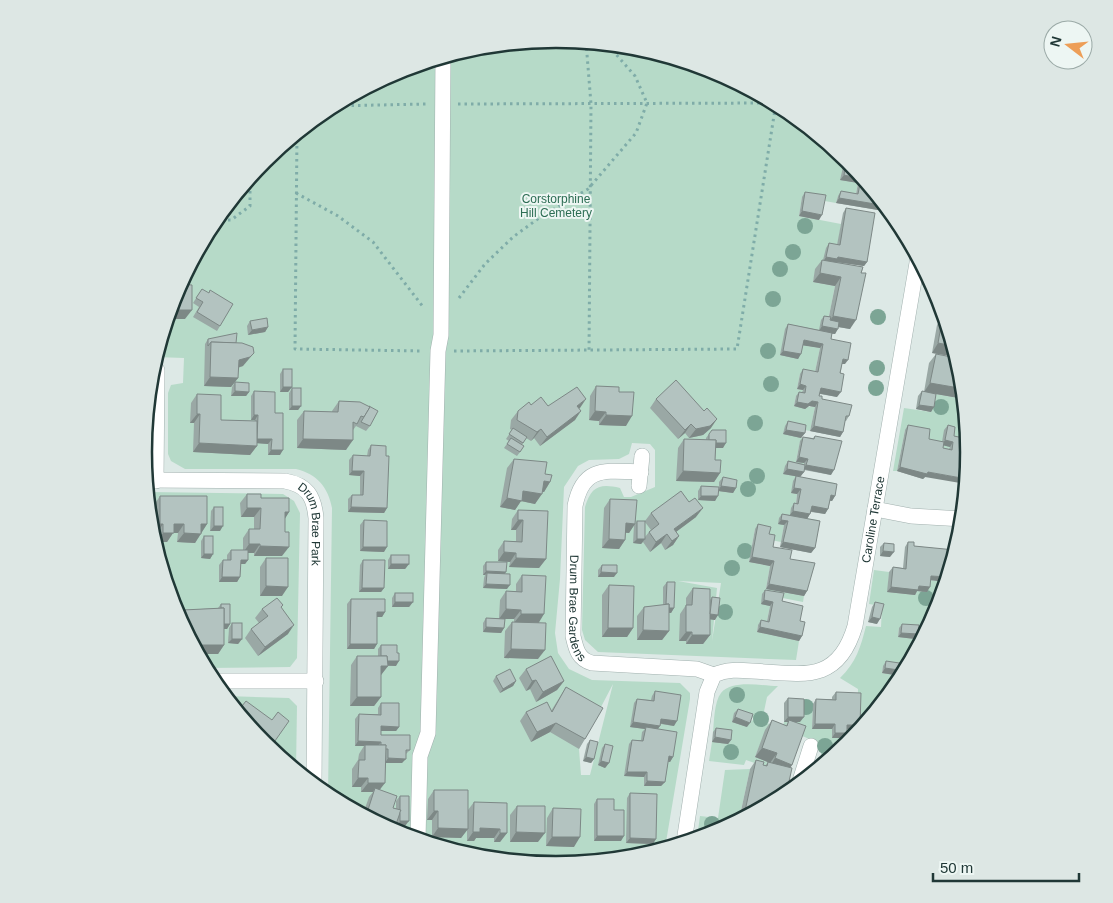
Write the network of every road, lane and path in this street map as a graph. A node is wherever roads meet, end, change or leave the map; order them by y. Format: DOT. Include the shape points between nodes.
graph roads {
  1 [pos="587,48"];
  2 [pos="614,52"];
  3 [pos="443,64"];
  4 [pos="648,103"];
  5 [pos="760,103"];
  6 [pos="443,104"];
  7 [pos="591,104"];
  8 [pos="349,106"];
  9 [pos="775,112"];
  10 [pos="297,142"];
  11 [pos="250,189"];
  12 [pos="588,189"];
  13 [pos="296,193"];
  14 [pos="226,220"];
  15 [pos="916,268"];
  16 [pos="457,302"];
  17 [pos="426,311"];
  18 [pos="438,351"];
  19 [pos="589,352"];
  20 [pos="159,376"];
  21 [pos="642,456"];
  22 [pos="152,463"];
  23 [pos="153,481"];
  24 [pos="875,509"];
  25 [pos="955,519"];
  26 [pos="718,673"];
  27 [pos="225,681"];
  28 [pos="316,681"];
  29 [pos="810,746"];
  30 [pos="803,771"];
  31 [pos="314,774"];
  32 [pos="418,831"];
  33 [pos="685,834"];
  1 -- 7 [label="path"];
  2 -- 4 [label="path" via="635,76"];
  3 -- 6 [label="street"];
  4 -- 5 [label="path"];
  4 -- 7 [label="path"];
  4 -- 12 [label="path" via="636,133"];
  6 -- 7 [label="path"];
  6 -- 8 [label="path"];
  6 -- 18 [label="street" via="441,335"];
  7 -- 12 [label="path"];
  9 -- 19 [label="path" via="737,349"];
  10 -- 13 [label="path"];
  11 -- 14 [label="path" via="250,206 231,220"];
  12 -- 16 [label="path" via="513,237 485,264"];
  12 -- 19 [label="path"];
  13 -- 17 [label="path" via="338,216 373,242"];
  13 -- 18 [label="path" via="295,349"];
  15 -- 24 [label="street, Caroline Terrace"];
  18 -- 19 [label="path"];
  18 -- 32 [label="street" via="428,733 420,756"];
  20 -- 22 [label="street, Drum Brae Park"];
  21 -- 26 [label="street, Drum Brae Gardens" via="640,479 595,473 581,485 575,506 575,647 584,661 592,663"];
  23 -- 28 [label="street, Drum Brae Park" via="285,481 296,483 310,492 316,518"];
  24 -- 25 [label="street" via="911,516"];
  24 -- 26 [label="street, Caroline Terrace" via="855,626 843,656 816,672"];
  26 -- 33 [label="street" via="707,692"];
  27 -- 28 [label="street"];
  28 -- 31 [label="street"];
  29 -- 30 [label="street"];
}
